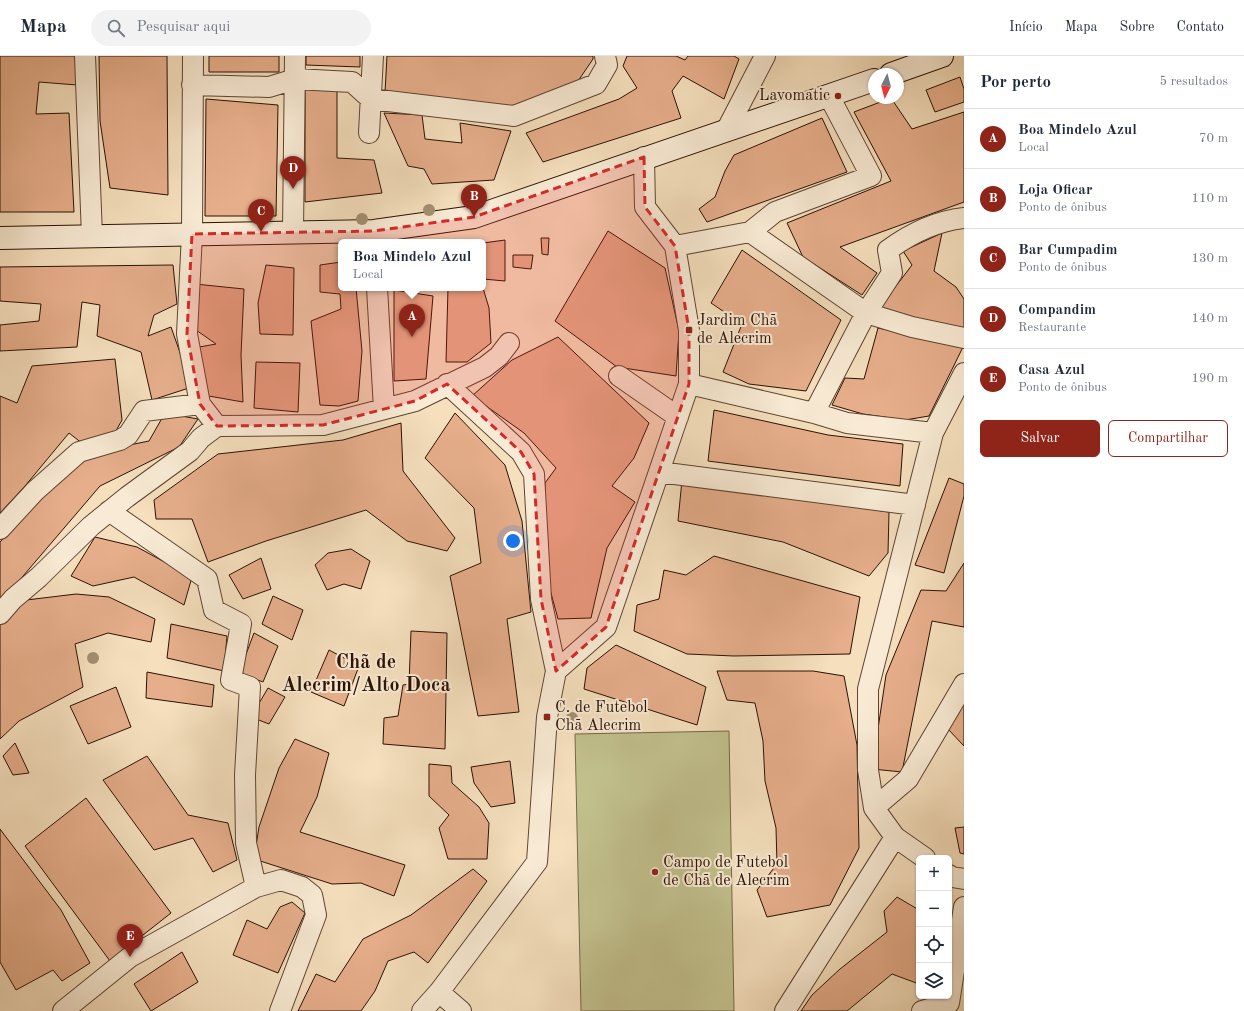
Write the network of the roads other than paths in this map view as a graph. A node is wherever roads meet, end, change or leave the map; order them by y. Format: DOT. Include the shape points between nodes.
graph roads {
  1 [pos="85,56"];
  2 [pos="193,56"];
  3 [pos="295,56"];
  4 [pos="373,56"];
  5 [pos="605,56"];
  6 [pos="765,56"];
  7 [pos="942,56"];
  8 [pos="904,69"];
  9 [pos="295,79"];
  10 [pos="868,82"];
  11 [pos="192,85"];
  12 [pos="829,96"];
  13 [pos="371,99"];
  14 [pos="726,131"];
  15 [pos="369,134"];
  16 [pos="644,157"];
  17 [pos="964,218"];
  18 [pos="293,232"];
  19 [pos="750,232"];
  20 [pos="192,234"];
  21 [pos="92,236"];
  22 [pos="374,237"];
  23 [pos="0,238"];
  24 [pos="675,246"];
  25 [pos="377,291"];
  26 [pos="866,313"];
  27 [pos="964,338"];
  28 [pos="509,343"];
  29 [pos="964,373"];
  30 [pos="619,376"];
  31 [pos="447,384"];
  32 [pos="689,384"];
  33 [pos="200,404"];
  34 [pos="384,409"];
  35 [pos="814,413"];
  36 [pos="678,417"];
  37 [pos="217,426"];
  38 [pos="933,433"];
  39 [pos="659,472"];
  40 [pos="915,505"];
  41 [pos="109,511"];
  42 [pos="0,529"];
  43 [pos="0,614"];
  44 [pos="556,672"];
  45 [pos="964,684"];
  46 [pos="874,808"];
  47 [pos="895,837"];
  48 [pos="921,855"];
  49 [pos="952,877"];
  50 [pos="964,879"];
  51 [pos="256,887"];
  52 [pos="964,907"];
  53 [pos="439,992"];
  54 [pos="63,1011"];
  55 [pos="280,1011"];
  56 [pos="422,1011"];
  57 [pos="461,1011"];
  58 [pos="785,1011"];
  59 [pos="922,1011"];
  1 -- 21 [label="street"];
  2 -- 11 [label="street"];
  3 -- 9 [label="street"];
  4 -- 13 [label="street"];
  5 -- 13 [label="street" via="606,65 596,84 514,116"];
  6 -- 14 [label="street"];
  7 -- 8 [label="street"];
  9 -- 11 [label="street" via="269,87"];
  9 -- 13 [label="street" via="352,82"];
  9 -- 18 [label="street"];
  10 -- 12 [label="street"];
  11 -- 20 [label="street"];
  12 -- 14 [label="street"];
  12 -- 19 [label="street" via="871,176 775,212"];
  13 -- 15 [label="street"];
  14 -- 16 [label="street"];
  16 -- 22 [label="street" via="474,217"];
  16 -- 24 [label="street" via="645,207"];
  17 -- 26 [label="street" via="910,235 888,250 892,273"];
  18 -- 20 [label="street"];
  18 -- 22 [label="street"];
  19 -- 24 [label="street"];
  19 -- 26 [label="street"];
  20 -- 21 [label="street"];
  20 -- 33 [label="street" via="188,334"];
  21 -- 23 [label="street"];
  24 -- 32 [label="street" via="690,330"];
  25 -- 34 [label="street"];
  26 -- 27 [label="street" via="912,327"];
  26 -- 35 [label="street"];
  28 -- 31 [label="street" via="499,356 485,367"];
  29 -- 38 [label="street"];
  30 -- 36 [label="street"];
  31 -- 34 [label="street" via="415,401"];
  31 -- 44 [label="street" via="521,452 534,474 541,599"];
  32 -- 35 [label="street"];
  32 -- 36 [label="street"];
  33 -- 37 [label="street"];
  33 -- 42 [label="street" via="144,411 128,435 120,440 78,452 35,491"];
  34 -- 37 [label="street" via="323,425"];
  35 -- 38 [label="street" via="847,423"];
  36 -- 39 [label="street"];
  37 -- 41 [label="street" via="201,438 190,451"];
  38 -- 40 [label="street"];
  39 -- 40 [label="street"];
  39 -- 44 [label="street" via="606,627"];
  40 -- 46 [label="street" via="868,689 868,770"];
  41 -- 43 [label="street"];
  41 -- 51 [label="street" via="207,579 214,610 240,624 231,680 250,687 246,723 246,843"];
  44 -- 53 [label="street" via="547,717 537,862"];
  45 -- 46 [label="street" via="908,779"];
  46 -- 47 [label="street"];
  47 -- 48 [label="street"];
  47 -- 58 [label="street"];
  49 -- 50 [label="street"];
  51 -- 54 [label="street" via="130,957"];
  51 -- 55 [label="street" via="281,880 302,887 312,896 316,915"];
  52 -- 59 [label="street" via="949,1003"];
  53 -- 56 [label="street"];
  53 -- 57 [label="street"];
}
